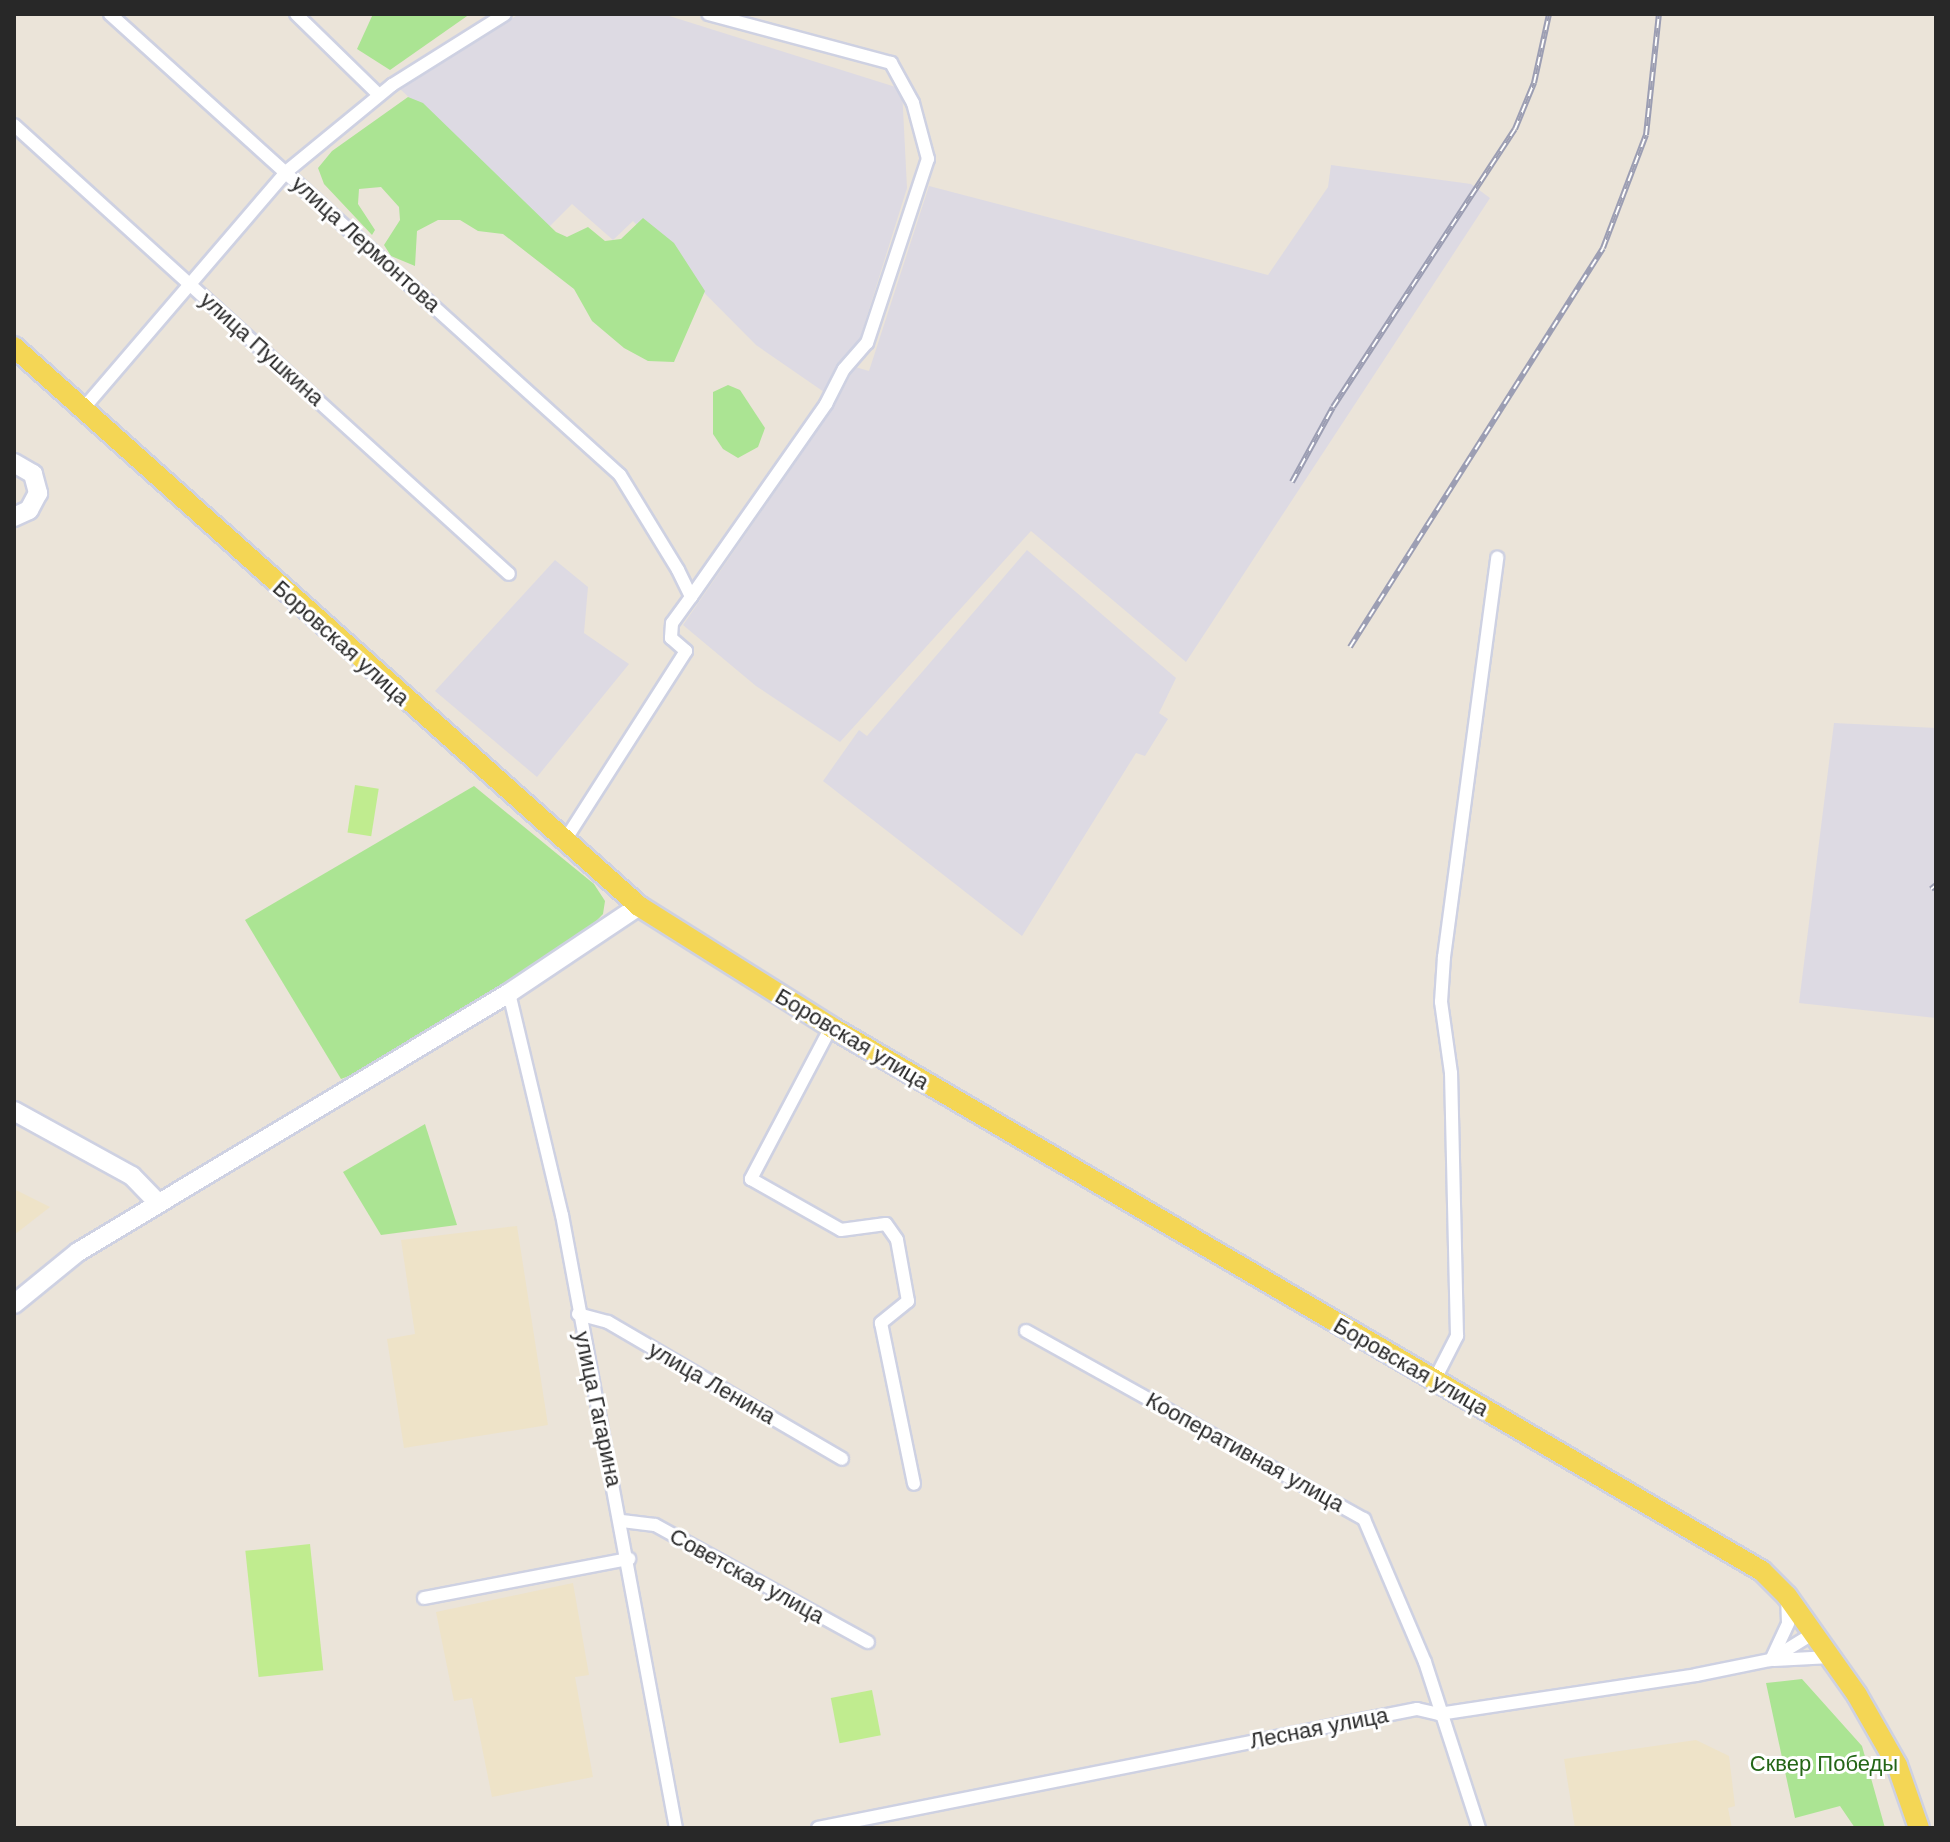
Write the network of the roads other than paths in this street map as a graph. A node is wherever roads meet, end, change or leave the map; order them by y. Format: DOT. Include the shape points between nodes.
graph roads {
  1 [pos="110,14"];
  2 [pos="296,14"];
  3 [pos="505,14"];
  4 [pos="708,14"];
  5 [pos="379,95"];
  6 [pos="14,125"];
  7 [pos="286,172"];
  8 [pos="190,283"];
  9 [pos="14,347"];
  10 [pos="83,409"];
  11 [pos="14,463"];
  12 [pos="14,517"];
  13 [pos="1497,558"];
  14 [pos="509,574"];
  15 [pos="691,597"];
  16 [pos="565,840"];
  17 [pos="639,906"];
  18 [pos="509,993"];
  19 [pos="831,1027"];
  20 [pos="14,1111"];
  21 [pos="158,1203"];
  22 [pos="14,1304"];
  23 [pos="578,1314"];
  24 [pos="1026,1331"];
  25 [pos="1434,1381"];
  26 [pos="842,1459"];
  27 [pos="914,1484"];
  28 [pos="622,1521"];
  29 [pos="629,1559"];
  30 [pos="1787,1596"];
  31 [pos="424,1598"];
  32 [pos="1814,1633"];
  33 [pos="868,1642"];
  34 [pos="1832,1657"];
  35 [pos="1770,1660"];
  36 [pos="1439,1714"];
  37 [pos="886,1822"];
  38 [pos="1917,1822"];
  39 [pos="676,1828"];
  40 [pos="818,1828"];
  41 [pos="1479,1828"];
  1 -- 7 [label="street, улица Лермонтова"];
  2 -- 5 [label="street"];
  3 -- 5 [label="street"];
  4 -- 15 [label="street" via="891,63 913,103 928,159 867,343 844,369 826,404"];
  5 -- 7 [label="street"];
  6 -- 8 [label="street, улица Пушкина"];
  7 -- 8 [label="street"];
  7 -- 15 [label="street, улица Лермонтова" via="620,475"];
  8 -- 10 [label="street"];
  8 -- 14 [label="street, улица Пушкина"];
  9 -- 10 [label="main road, Боровская улица"];
  10 -- 16 [label="main road, Боровская улица"];
  11 -- 12 [label="street" via="33,474 38,493 31,508"];
  13 -- 25 [label="street" via="1443,972 1457,1336"];
  15 -- 16 [label="street" via="672,623 671,638 686,651"];
  16 -- 17 [label="main road, Боровская улица"];
  17 -- 18 [label="street"];
  17 -- 19 [label="main road, Боровская улица"];
  18 -- 21 [label="street"];
  18 -- 23 [label="street, улица Гагарина" via="554,1178"];
  19 -- 25 [label="main road, Боровская улица"];
  19 -- 27 [label="street" via="751,1179 841,1230 886,1224 902,1255 908,1301 881,1323"];
  20 -- 21 [label="street" via="132,1176"];
  21 -- 22 [label="street" via="59,1264"];
  23 -- 26 [label="street, улица Ленина" via="608,1322"];
  23 -- 28 [label="street, улица Гагарина"];
  24 -- 36 [label="street, Кооперативная улица" via="1364,1519 1425,1662"];
  25 -- 30 [label="main road, Боровская улица" via="1736,1554"];
  28 -- 29 [label="street, улица Гагарина"];
  28 -- 33 [label="street, Советская улица" via="655,1525"];
  29 -- 31 [label="street"];
  29 -- 39 [label="street, улица Гагарина"];
  30 -- 32 [label="main road, Боровская улица"];
  30 -- 35 [label="street" via="1788,1623"];
  32 -- 34 [label="main road, Боровская улица"];
  32 -- 35 [label="street, Лесная улица"];
  34 -- 35 [label="street"];
  34 -- 38 [label="main road, Боровская улица" via="1887,1746"];
  35 -- 36 [label="street, Лесная улица"];
  36 -- 37 [label="street, Лесная улица" via="1417,1709 1332,1724"];
  36 -- 41 [label="street, Кооперативная улица"];
  37 -- 40 [label="street, Лесная улица"];
}
